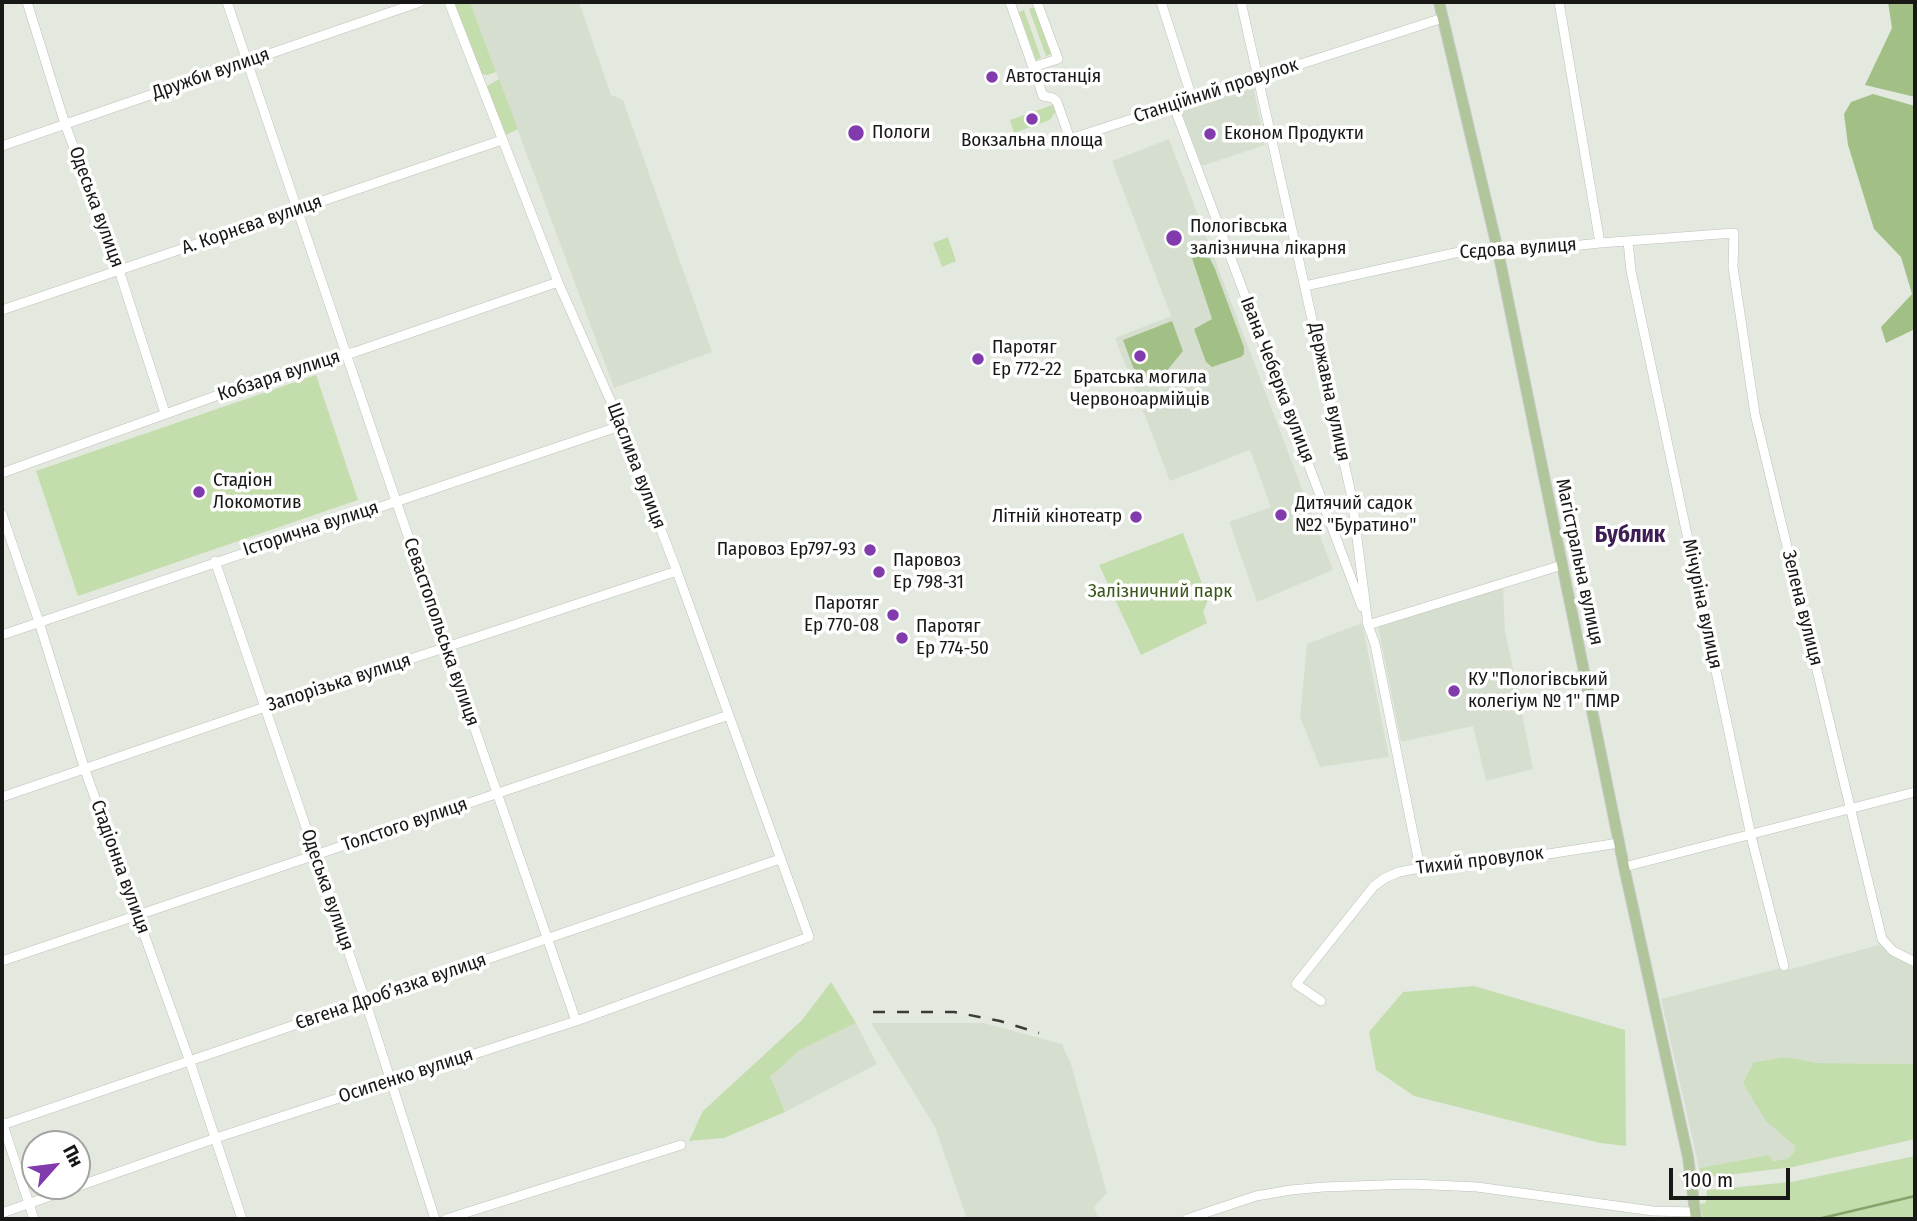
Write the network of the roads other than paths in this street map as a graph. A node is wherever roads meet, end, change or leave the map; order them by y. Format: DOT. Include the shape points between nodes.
graph roads {
  1 [pos="27,2"];
  2 [pos="227,2"];
  3 [pos="420,2"];
  4 [pos="449,2"];
  5 [pos="1010,2"];
  6 [pos="1037,2"];
  7 [pos="1161,2"];
  8 [pos="1241,2"];
  9 [pos="1439,2"];
  10 [pos="1559,2"];
  11 [pos="1443,18"];
  12 [pos="247,62"];
  13 [pos="1033,67"];
  14 [pos="1256,77"];
  15 [pos="1192,98"];
  16 [pos="1173,104"];
  17 [pos="65,124"];
  18 [pos="502,140"];
  19 [pos="2,146"];
  20 [pos="296,209"];
  21 [pos="1734,233"];
  22 [pos="1628,241"];
  23 [pos="1600,243"];
  24 [pos="1498,251"];
  25 [pos="119,270"];
  26 [pos="558,282"];
  27 [pos="1305,286"];
  28 [pos="2,310"];
  29 [pos="347,354"];
  30 [pos="165,413"];
  31 [pos="620,426"];
  32 [pos="2,473"];
  33 [pos="396,501"];
  34 [pos="2,513"];
  35 [pos="215,561"];
  36 [pos="1562,565"];
  37 [pos="677,572"];
  38 [pos="39,622"];
  39 [pos="1368,625"];
  40 [pos="2,635"];
  41 [pos="446,647"];
  42 [pos="265,707"];
  43 [pos="729,715"];
  44 [pos="85,770"];
  45 [pos="1915,792"];
  46 [pos="496,794"];
  47 [pos="2,797"];
  48 [pos="1852,809"];
  49 [pos="1751,836"];
  50 [pos="1619,843"];
  51 [pos="315,855"];
  52 [pos="780,859"];
  53 [pos="1624,867"];
  54 [pos="1420,868"];
  55 [pos="137,916"];
  56 [pos="809,937"];
  57 [pos="548,939"];
  58 [pos="2,961"];
  59 [pos="1915,962"];
  60 [pos="1784,966"];
  61 [pos="365,1000"];
  62 [pos="1321,1001"];
  63 [pos="576,1021"];
  64 [pos="190,1062"];
  65 [pos="391,1080"];
  66 [pos="2,1124"];
  67 [pos="216,1138"];
  68 [pos="681,1145"];
  69 [pos="29,1205"];
  70 [pos="2,1213"];
  71 [pos="1696,1216"];
  72 [pos="34,1219"];
  73 [pos="242,1219"];
  74 [pos="435,1219"];
  75 [pos="446,1219"];
  76 [pos="1187,1219"];
  1 -- 17 [label="street, Одеська вулиця"];
  2 -- 12 [label="street, Севастопольська вулиця"];
  3 -- 12 [label="street, Дружби вулиця"];
  4 -- 18 [label="street, Щаслива вулиця"];
  5 -- 13 [label="street"];
  6 -- 13 [label="street" via="1058,59"];
  7 -- 15 [label="street"];
  8 -- 14 [label="street, Державна вулиця"];
  9 -- 11 [label="main road, Магістральна вулиця"];
  10 -- 23 [label="street"];
  11 -- 14 [label="street, Станційний провулок"];
  11 -- 24 [label="main road, Магістральна вулиця"];
  12 -- 17 [label="street, Дружби вулиця"];
  12 -- 20 [label="street, Севастопольська вулиця"];
  13 -- 16 [label="street, Станційний провулок" via="1043,96 1058,102 1070,139"];
  14 -- 15 [label="street, Станційний провулок"];
  14 -- 27 [label="street, Державна вулиця"];
  15 -- 16 [label="street, Станційний провулок"];
  16 -- 39 [label="street, Івана Чеберка вулиця"];
  17 -- 19 [label="street, Дружби вулиця"];
  17 -- 25 [label="street, Одеська вулиця"];
  18 -- 20 [label="street, А. Корнєва вулиця"];
  18 -- 26 [label="street, Щаслива вулиця"];
  20 -- 25 [label="street, А. Корнєва вулиця"];
  20 -- 29 [label="street, Севастопольська вулиця"];
  21 -- 22 [label="street, Сєдова вулиця"];
  21 -- 48 [label="street, Зелена вулиця" via="1733,267 1755,414"];
  22 -- 23 [label="street, Сєдова вулиця"];
  22 -- 49 [label="street, Мічуріна вулиця"];
  23 -- 24 [label="street, Сєдова вулиця"];
  24 -- 27 [label="street, Сєдова вулиця" via="1464,251"];
  24 -- 36 [label="main road, Магістральна вулиця"];
  25 -- 28 [label="street, А. Корнєва вулиця"];
  25 -- 30 [label="street, Одеська вулиця"];
  26 -- 29 [label="street, Кобзаря вулиця"];
  26 -- 31 [label="street, Щаслива вулиця"];
  27 -- 39 [label="street, Державна вулиця" via="1354,508"];
  29 -- 30 [label="street, Кобзаря вулиця"];
  29 -- 33 [label="street, Севастопольська вулиця"];
  30 -- 32 [label="street, Кобзаря вулиця"];
  31 -- 33 [label="street, Історична вулиця"];
  31 -- 37 [label="street, Щаслива вулиця"];
  33 -- 35 [label="street, Історична вулиця"];
  33 -- 41 [label="street, Севастопольська вулиця"];
  34 -- 38 [label="street, Стадіонна вулиця"];
  35 -- 38 [label="street, Історична вулиця"];
  35 -- 42 [label="street, Одеська вулиця"];
  36 -- 39 [label="street"];
  36 -- 50 [label="main road, Магістральна вулиця"];
  37 -- 41 [label="street, Запорізька вулиця"];
  37 -- 43 [label="street, Щаслива вулиця"];
  38 -- 40 [label="street, Історична вулиця"];
  38 -- 44 [label="street, Стадіонна вулиця"];
  39 -- 54 [label="street, Державна вулиця"];
  41 -- 42 [label="street, Запорізька вулиця"];
  41 -- 46 [label="street, Севастопольська вулиця"];
  42 -- 44 [label="street, Запорізька вулиця"];
  42 -- 51 [label="street, Одеська вулиця"];
  43 -- 46 [label="street, Толстого вулиця"];
  43 -- 52 [label="street, Щаслива вулиця"];
  44 -- 47 [label="street, Запорізька вулиця"];
  44 -- 55 [label="street, Стадіонна вулиця"];
  45 -- 48 [label="street"];
  46 -- 51 [label="street, Толстого вулиця"];
  46 -- 57 [label="street, Севастопольська вулиця"];
  48 -- 49 [label="street"];
  48 -- 59 [label="street, Зелена вулиця" via="1882,939 1893,951"];
  49 -- 53 [label="street"];
  49 -- 60 [label="street, Мічуріна вулиця"];
  50 -- 53 [label="main road, Магістральна вулиця"];
  50 -- 54 [label="street, Тихий провулок" via="1490,863"];
  51 -- 55 [label="street, Толстого вулиця"];
  51 -- 61 [label="street, Одеська вулиця"];
  52 -- 56 [label="street, Щаслива вулиця"];
  52 -- 57 [label="street, Євгена Дроб’язка вулиця"];
  53 -- 71 [label="main road, Магістральна вулиця" via="1686,1147"];
  54 -- 62 [label="street, Тихий провулок" via="1398,872 1374,886 1296,984"];
  55 -- 58 [label="street, Толстого вулиця"];
  55 -- 64 [label="street, Стадіонна вулиця"];
  56 -- 63 [label="street, Осипенко вулиця"];
  57 -- 61 [label="street, Євгена Дроб’язка вулиця"];
  57 -- 63 [label="street, Севастопольська вулиця"];
  61 -- 64 [label="street, Євгена Дроб’язка вулиця"];
  61 -- 65 [label="street, Одеська вулиця"];
  63 -- 65 [label="street, Осипенко вулиця"];
  64 -- 66 [label="street, Євгена Дроб’язка вулиця"];
  64 -- 67 [label="street, Стадіонна вулиця"];
  65 -- 67 [label="street, Осипенко вулиця"];
  65 -- 74 [label="street, Одеська вулиця"];
  66 -- 69 [label="street"];
  67 -- 69 [label="street, Осипенко вулиця"];
  67 -- 73 [label="street, Стадіонна вулиця"];
  68 -- 75 [label="street"];
  69 -- 70 [label="street, Осипенко вулиця"];
  69 -- 72 [label="street"];
  71 -- 76 [label="street" via="1446,1185 1323,1186 1256,1196"];
}
